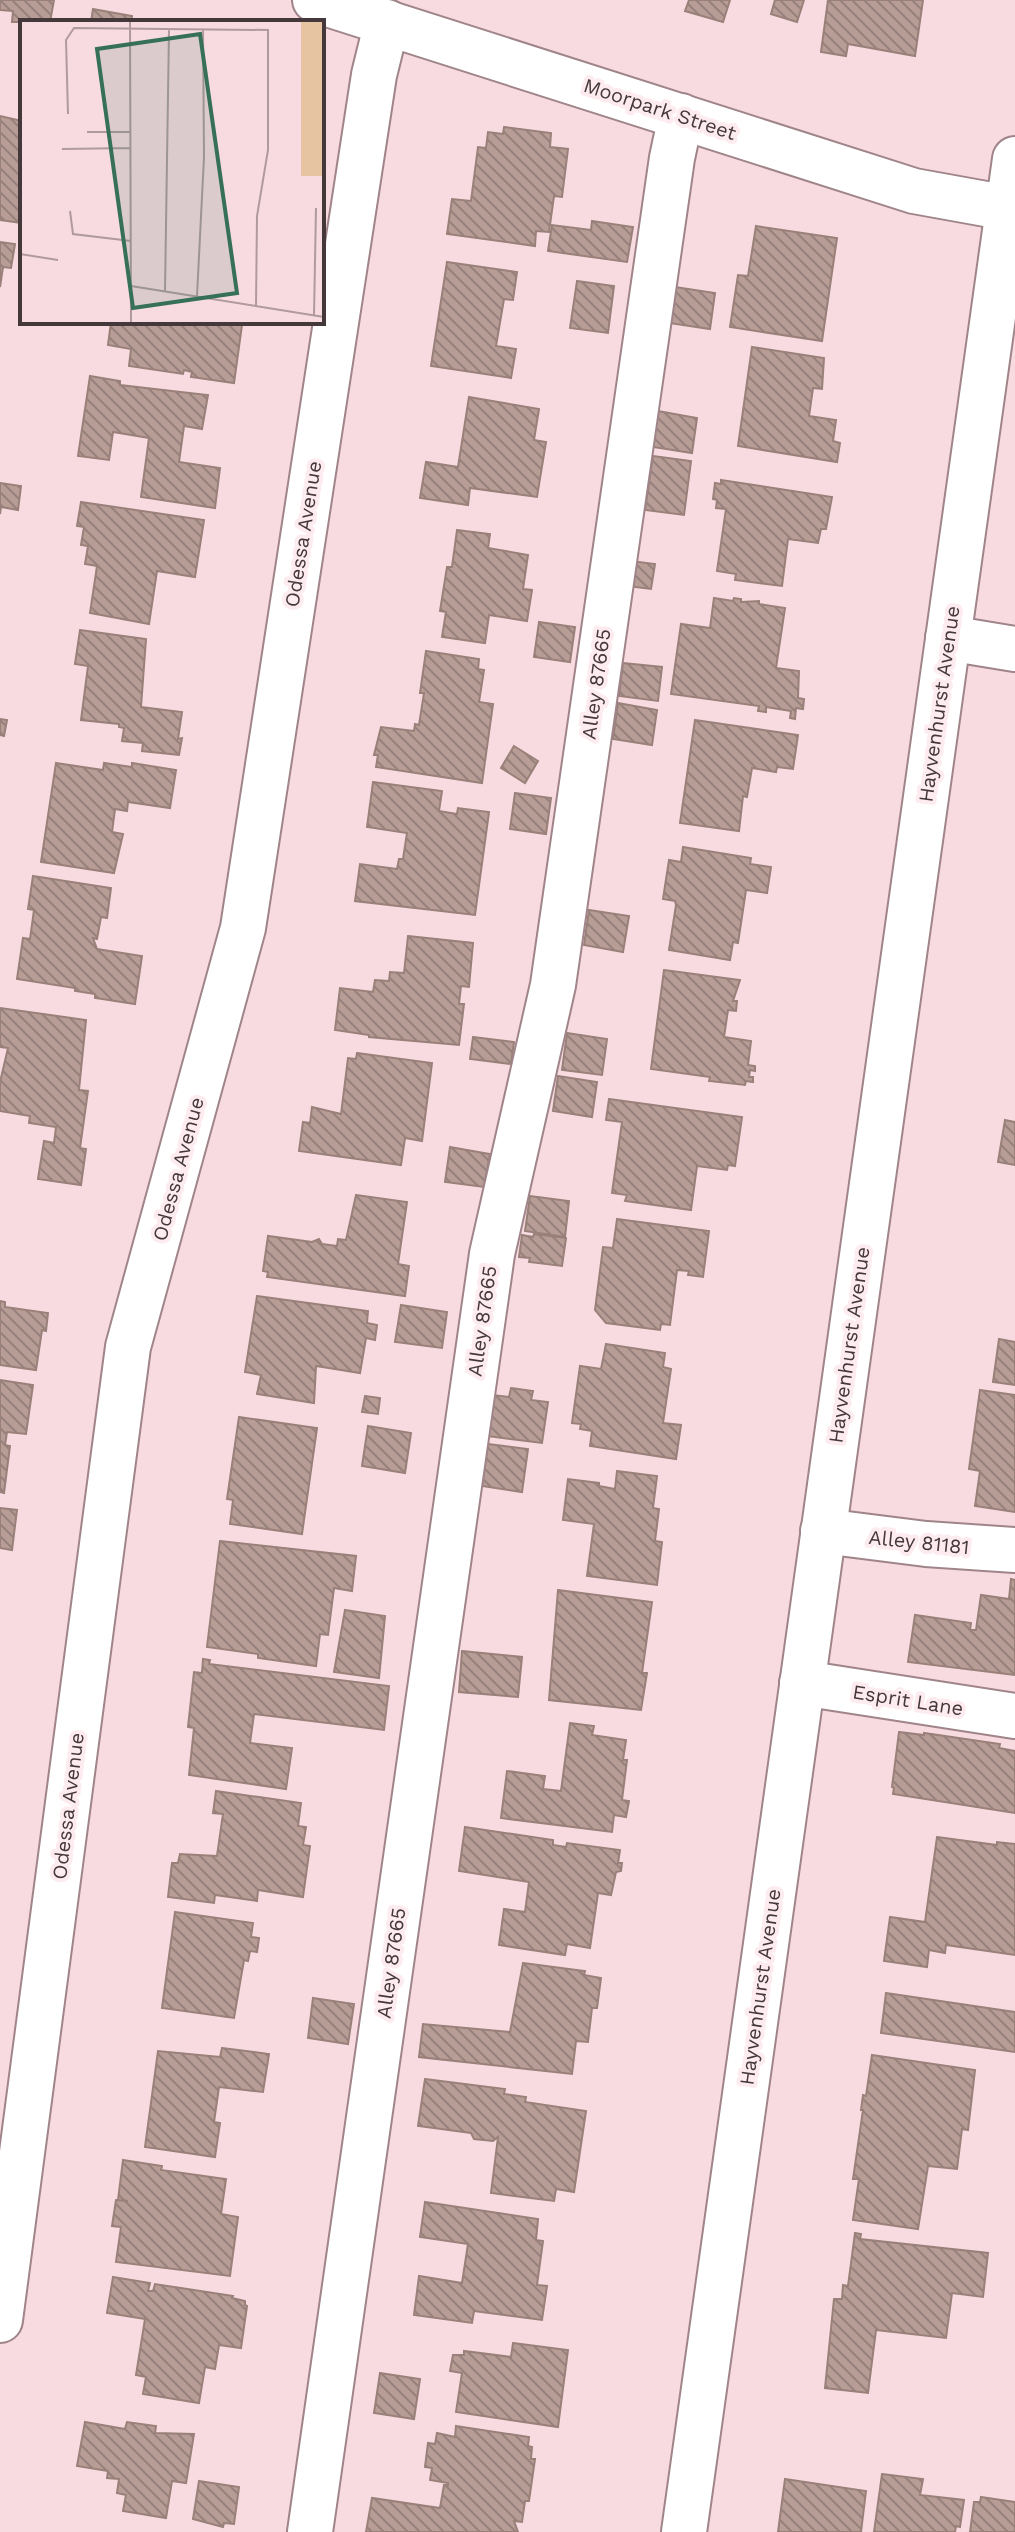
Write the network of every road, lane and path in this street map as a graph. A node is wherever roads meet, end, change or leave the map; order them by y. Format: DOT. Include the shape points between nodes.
graph roads {
  1 [pos="315,0"];
  2 [pos="387,22"];
  3 [pos="681,116"];
  4 [pos="1015,159"];
  5 [pos="1008,208"];
  6 [pos="948,638"];
  7 [pos="1015,649"];
  8 [pos="823,1531"];
  9 [pos="1015,1550"];
  10 [pos="802,1683"];
  11 [pos="1015,1716"];
  12 [pos="0,2320"];
  13 [pos="310,2532"];
  14 [pos="684,2532"];
  1 -- 2 [label="street, Moorpark Street"];
  2 -- 3 [label="street, Moorpark Street"];
  2 -- 12 [label="street, Odessa Avenue" via="374,75 243,928 128,1347"];
  3 -- 5 [label="street, Moorpark Street" via="914,191"];
  3 -- 13 [label="street, Alley 87665" via="553,985 492,1254"];
  4 -- 5 [label="street, Hayvenhurst Avenue"];
  5 -- 6 [label="street, Hayvenhurst Avenue"];
  6 -- 7 [label="street"];
  6 -- 8 [label="street, Hayvenhurst Avenue"];
  8 -- 9 [label="street, Alley 81181"];
  8 -- 10 [label="street, Hayvenhurst Avenue"];
  10 -- 11 [label="street, Esprit Lane"];
  10 -- 14 [label="street, Hayvenhurst Avenue"];
}
